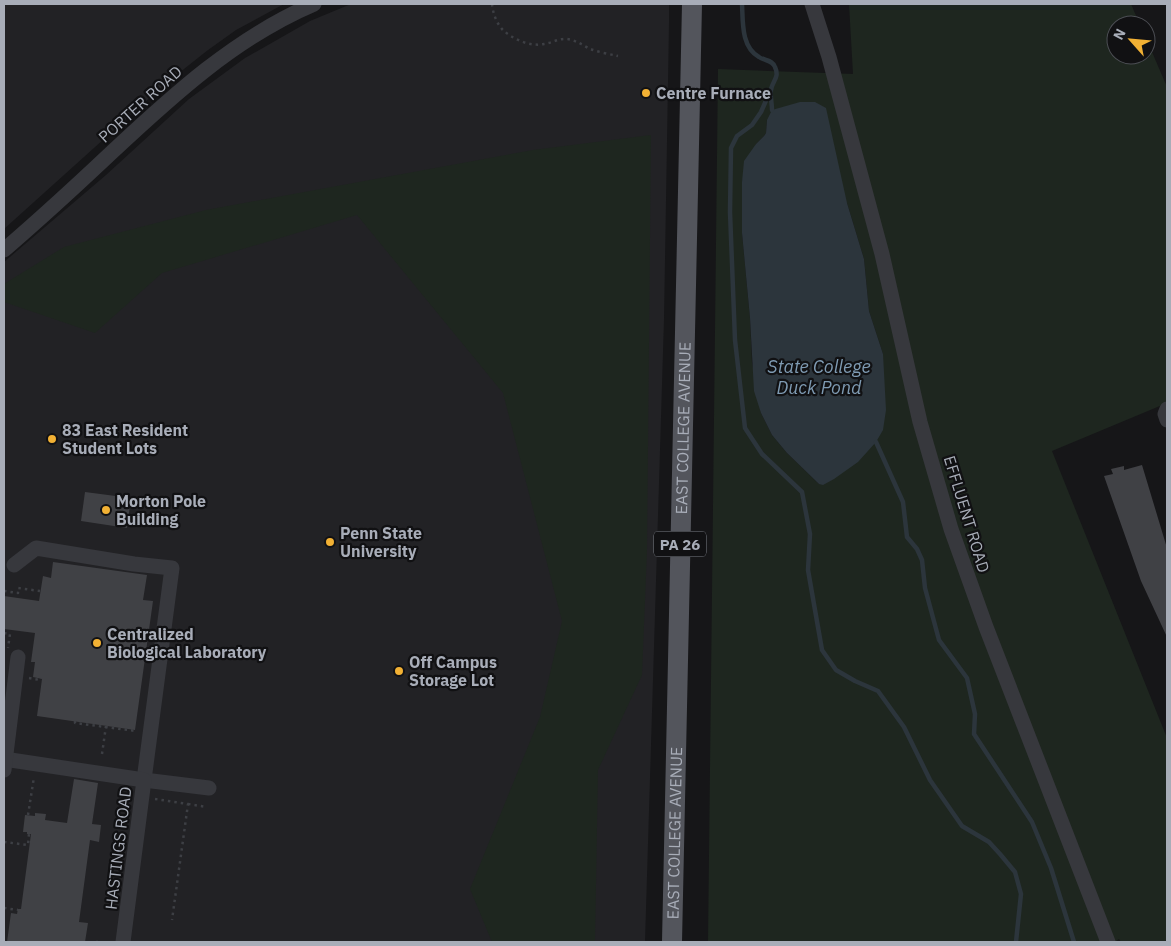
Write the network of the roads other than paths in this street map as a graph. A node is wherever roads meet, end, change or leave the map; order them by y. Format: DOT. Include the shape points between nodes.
graph roads {
  1 [pos="314,4"];
  2 [pos="692,4"];
  3 [pos="812,4"];
  4 [pos="4,250"];
  5 [pos="14,565"];
  6 [pos="18,657"];
  7 [pos="4,763"];
  8 [pos="144,780"];
  9 [pos="209,788"];
  10 [pos="123,942"];
  11 [pos="672,942"];
  12 [pos="1108,942"];
  1 -- 4 [label="street, PORTER ROAD" via="268,27 206,68"];
  2 -- 11 [label="main road, EAST COLLEGE AVENUE / PA 26"];
  3 -- 12 [label="street, EFFLUENT ROAD" via="882,254 920,422 951,529"];
  5 -- 8 [label="street" via="36,548 172,568"];
  6 -- 7 [label="street"];
  7 -- 8 [label="street, HASTINGS ROAD" via="36,764"];
  8 -- 9 [label="street"];
  8 -- 10 [label="street, HASTINGS ROAD"];
}
